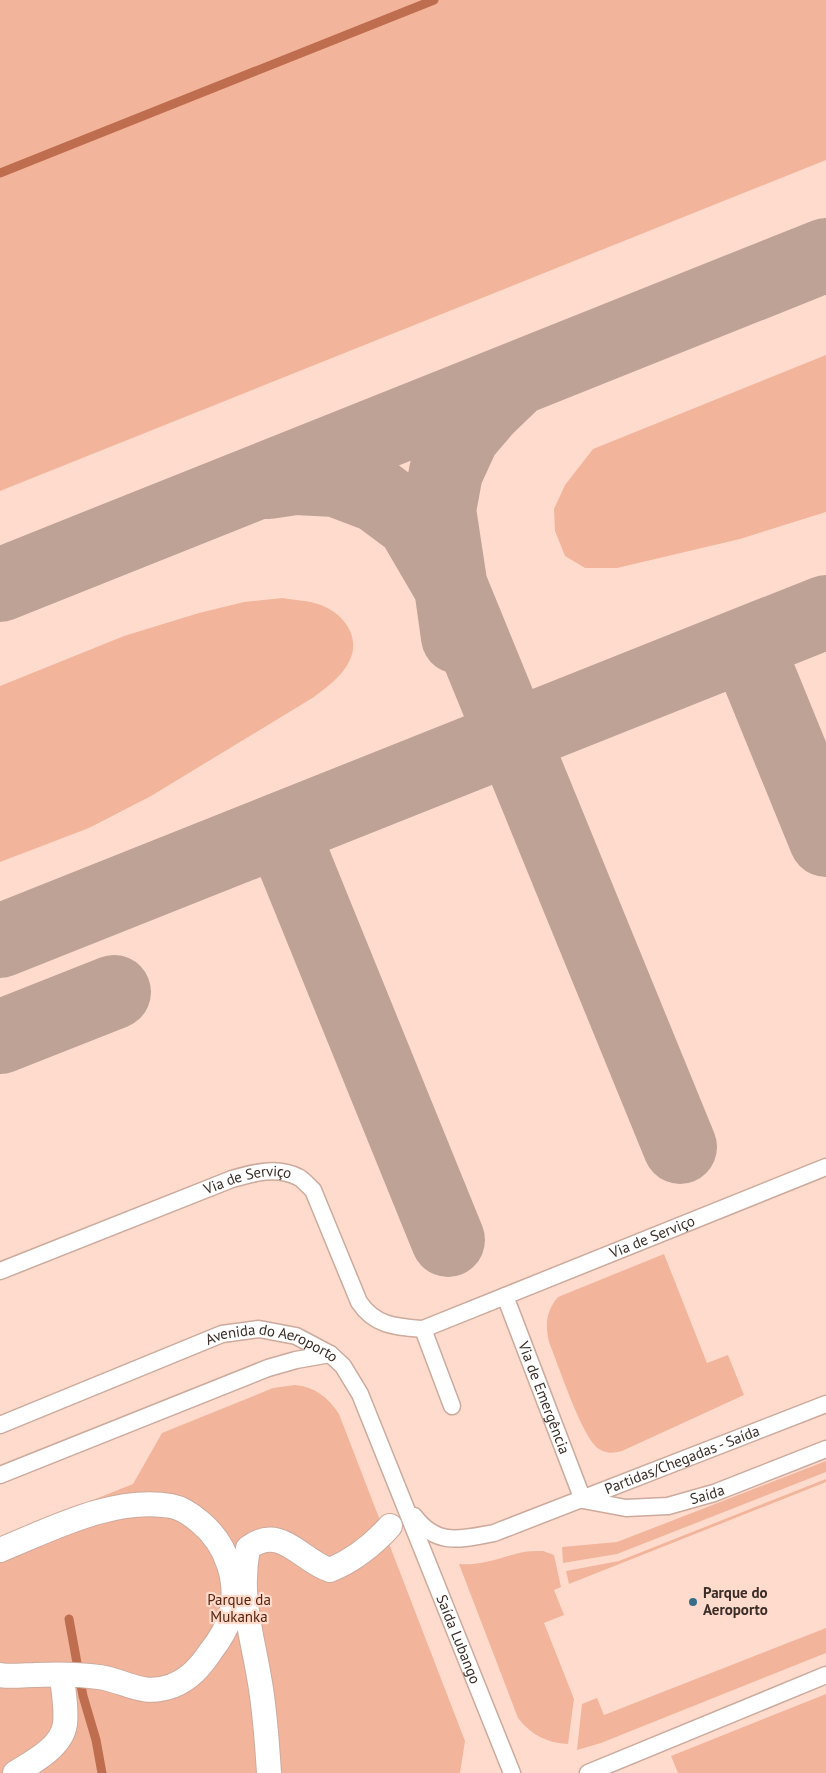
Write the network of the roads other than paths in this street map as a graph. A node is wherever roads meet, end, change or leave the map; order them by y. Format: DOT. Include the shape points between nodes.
graph roads {
  1 [pos="826,1167"];
  2 [pos="0,1271"];
  3 [pos="505,1296"];
  4 [pos="422,1329"];
  5 [pos="330,1354"];
  6 [pos="826,1404"];
  7 [pos="452,1406"];
  8 [pos="0,1425"];
  9 [pos="826,1449"];
  10 [pos="0,1476"];
  11 [pos="583,1500"];
  12 [pos="405,1504"];
  13 [pos="539,1517"];
  14 [pos="390,1526"];
  15 [pos="0,1550"];
  16 [pos="826,1674"];
  17 [pos="0,1675"];
  18 [pos="74,1676"];
  19 [pos="15,1773"];
  20 [pos="268,1773"];
  21 [pos="512,1773"];
  22 [pos="588,1773"];
  1 -- 3 [label="lane, Via de Serviço"];
  2 -- 4 [label="lane, Via de Serviço" via="232,1179 254,1172 279,1171 299,1177 313,1190 364,1310 392,1326"];
  3 -- 4 [label="lane, Via de Serviço"];
  3 -- 11 [label="lane, Via de Emergência"];
  4 -- 7 [label="lane"];
  5 -- 8 [label="lane, Avenida do Aeroporto" via="296,1336 259,1329 222,1334"];
  5 -- 10 [label="lane, Avenida do Aeroporto" via="268,1368"];
  5 -- 12 [label="lane, Saída Lubango" via="343,1366 360,1394"];
  6 -- 11 [label="lane, Partidas/Chegadas - Saída"];
  9 -- 11 [label="lane, Saída" via="714,1494 668,1506 626,1508"];
  11 -- 13 [label="lane, Partidas/Chegadas - Saída"];
  12 -- 13 [label="lane, Saída Lubango" via="422,1527 436,1536 455,1540 494,1534"];
  12 -- 21 [label="lane, Saída Lubango"];
  14 -- 20 [label="street" via="373,1544 330,1570 278,1540 267,1538 248,1548 246,1608 263,1698"];
  15 -- 18 [label="street" via="94,1513 131,1505 173,1506 190,1514 217,1538 232,1577 230,1619 216,1645 195,1672 173,1685 146,1690 100,1677"];
  16 -- 22 [label="lane"];
  17 -- 18 [label="street"];
  18 -- 19 [label="street" via="61,1736 37,1759"];
}
